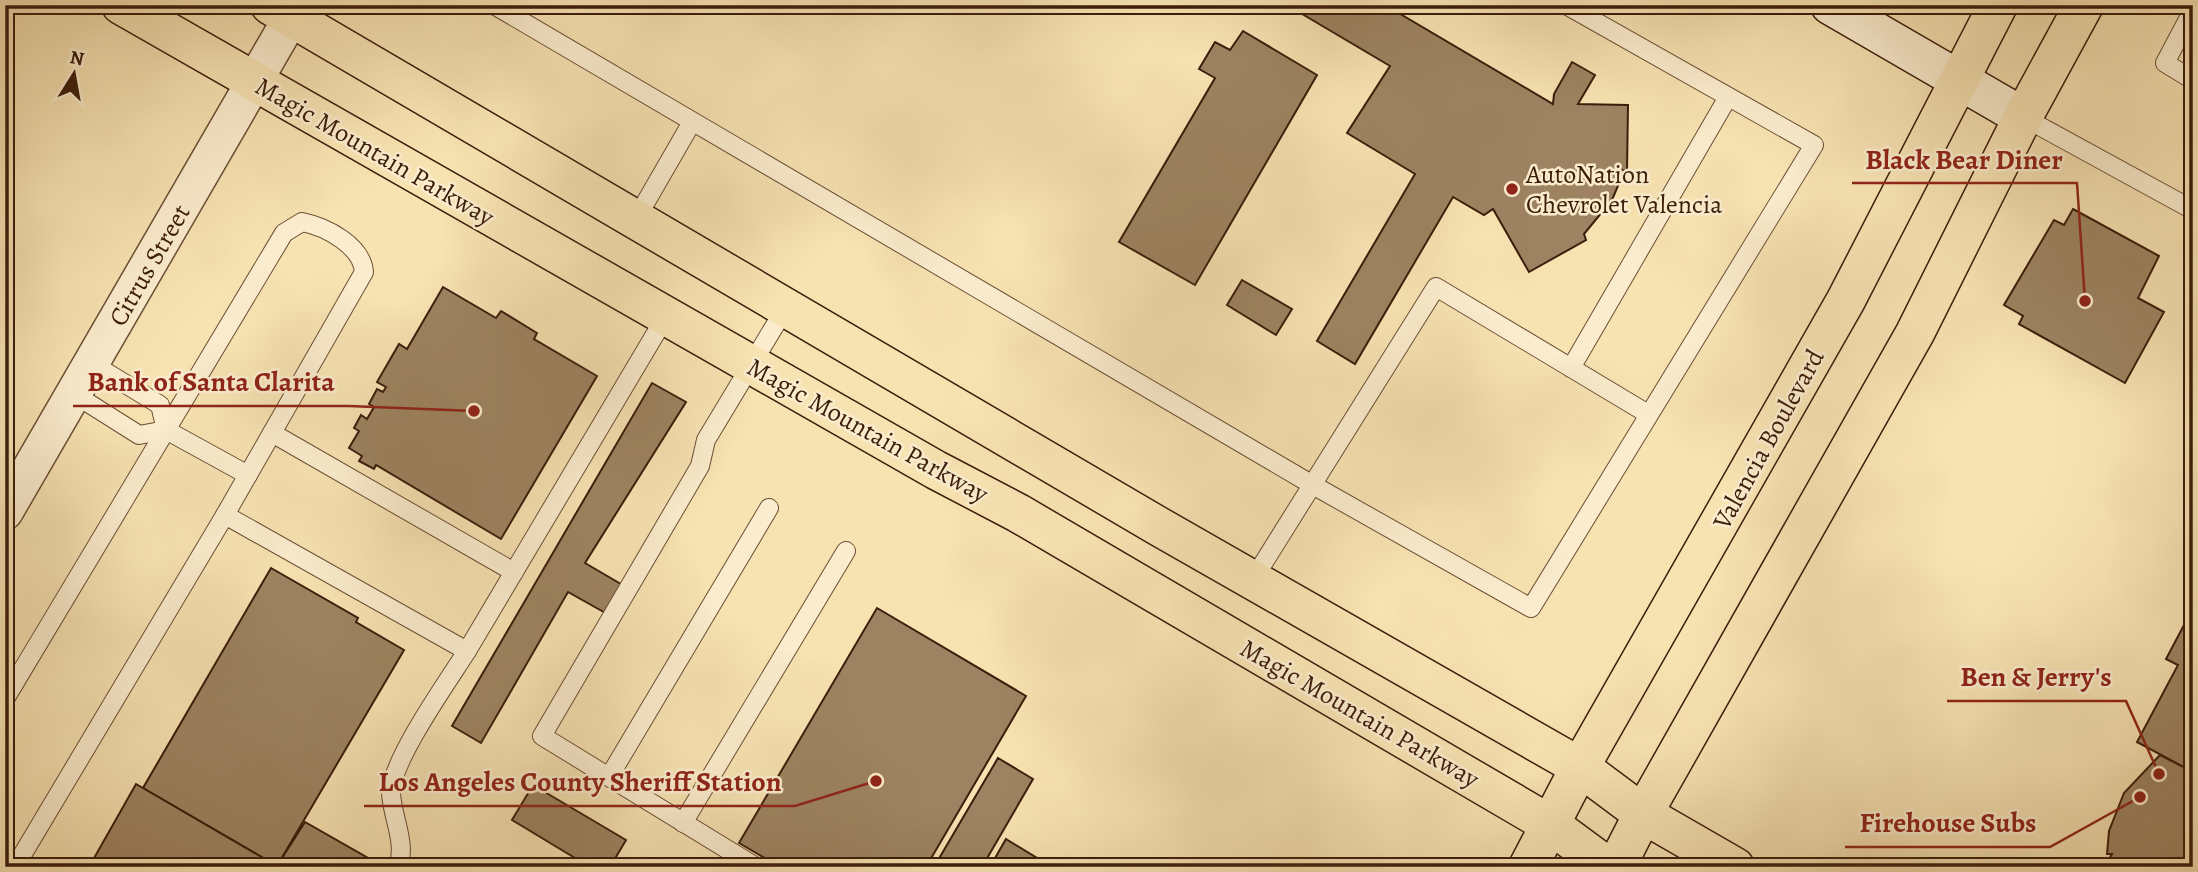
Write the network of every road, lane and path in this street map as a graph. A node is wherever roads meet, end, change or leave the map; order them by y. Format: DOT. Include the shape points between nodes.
graph roads {
  1 [pos="121,5"];
  2 [pos="495,5"];
  3 [pos="1566,5"];
  4 [pos="1830,5"];
  5 [pos="1998,5"];
  6 [pos="2084,5"];
  7 [pos="2193,10"];
  8 [pos="280,11"];
  9 [pos="1958,80"];
  10 [pos="2193,80"];
  11 [pos="254,83"];
  12 [pos="1728,97"];
  13 [pos="2023,117"];
  14 [pos="691,122"];
  15 [pos="2193,210"];
  16 [pos="636,219"];
  17 [pos="786,307"];
  18 [pos="666,316"];
  19 [pos="92,363"];
  20 [pos="751,365"];
  21 [pos="1571,368"];
  22 [pos="74,394"];
  23 [pos="1648,414"];
  24 [pos="166,430"];
  25 [pos="272,433"];
  26 [pos="248,475"];
  27 [pos="1311,484"];
  28 [pos="769,508"];
  29 [pos="5,512"];
  30 [pos="225,515"];
  31 [pos="846,551"];
  32 [pos="514,572"];
  33 [pos="1254,578"];
  34 [pos="467,651"];
  35 [pos="5,699"];
  36 [pos="1580,767"];
  37 [pos="609,778"];
  38 [pos="1643,814"];
  39 [pos="683,823"];
  40 [pos="1551,825"];
  41 [pos="15,867"];
  42 [pos="398,867"];
  43 [pos="755,867"];
  44 [pos="1528,867"];
  45 [pos="1608,867"];
  46 [pos="1616,867"];
  47 [pos="1735,867"];
  1 -- 11 [label="main road, Magic Mountain Parkway"];
  2 -- 14 [label="lane"];
  3 -- 12 [label="lane"];
  4 -- 9 [label="street"];
  5 -- 9 [label="main road, Valencia Boulevard"];
  6 -- 13 [label="main road"];
  7 -- 10 [label="lane" via="2165,63"];
  8 -- 11 [label="street, Citrus Street"];
  8 -- 16 [label="main road"];
  9 -- 13 [label="street"];
  9 -- 36 [label="main road, Valencia Boulevard" via="1846,300"];
  11 -- 18 [label="main road, Magic Mountain Parkway"];
  11 -- 19 [label="street, Citrus Street"];
  12 -- 21 [label="lane"];
  12 -- 23 [label="lane" via="1814,145"];
  13 -- 15 [label="lane"];
  13 -- 38 [label="main road" via="1915,333"];
  14 -- 16 [label="lane"];
  14 -- 27 [label="lane"];
  16 -- 17 [label="main road"];
  17 -- 20 [label="lane"];
  17 -- 33 [label="main road"];
  18 -- 20 [label="main road, Magic Mountain Parkway"];
  18 -- 32 [label="lane"];
  19 -- 22 [label="street, Citrus Street"];
  19 -- 24 [label="lane" via="160,405"];
  20 -- 37 [label="lane" via="706,440 699,466 542,736"];
  20 -- 40 [label="main road, Magic Mountain Parkway" via="1029,519"];
  21 -- 23 [label="lane"];
  21 -- 27 [label="lane" via="1436,287"];
  22 -- 24 [label="lane" via="139,435"];
  22 -- 29 [label="street, Citrus Street"];
  23 -- 27 [label="lane" via="1531,608"];
  24 -- 25 [label="lane" via="284,233 302,222 357,250 364,272"];
  24 -- 26 [label="lane"];
  24 -- 35 [label="lane"];
  25 -- 26 [label="lane"];
  25 -- 32 [label="lane"];
  26 -- 30 [label="lane"];
  27 -- 33 [label="lane"];
  28 -- 37 [label="lane"];
  30 -- 34 [label="lane"];
  30 -- 41 [label="lane"];
  31 -- 39 [label="lane"];
  32 -- 34 [label="lane"];
  33 -- 36 [label="main road"];
  34 -- 42 [label="lane" via="397,767 391,792 401,849"];
  36 -- 38 [label="main road"];
  36 -- 40 [label="main road, Valencia Boulevard"];
  37 -- 39 [label="lane"];
  38 -- 46 [label="main road"];
  38 -- 47 [label="main road"];
  39 -- 43 [label="lane"];
  40 -- 44 [label="main road, Valencia Boulevard"];
  40 -- 45 [label="main road, Magic Mountain Parkway"];
}
